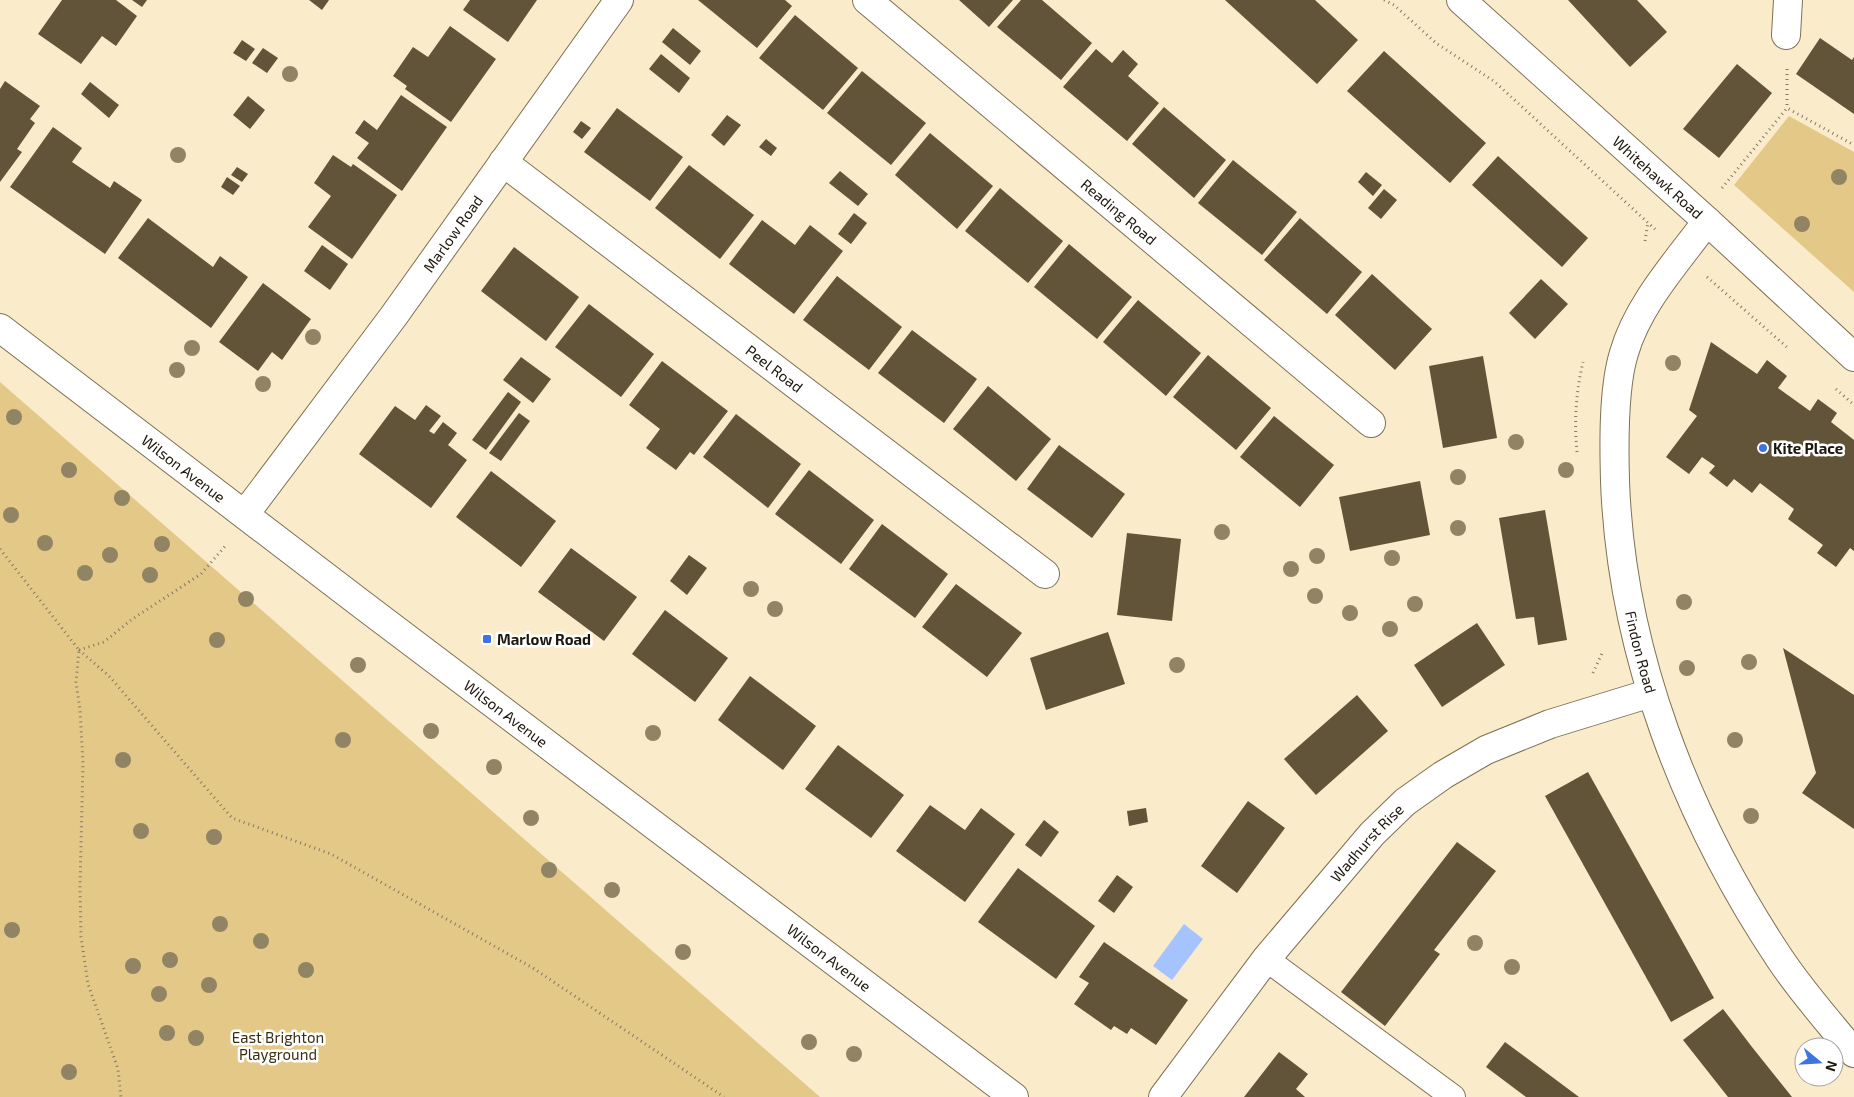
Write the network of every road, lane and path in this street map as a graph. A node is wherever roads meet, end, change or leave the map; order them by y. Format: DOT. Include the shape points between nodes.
graph roads {
  1 [pos="619,0"];
  2 [pos="866,0"];
  3 [pos="1384,0"];
  4 [pos="1461,0"];
  5 [pos="1788,0"];
  6 [pos="1786,36"];
  7 [pos="1854,145"];
  8 [pos="503,162"];
  9 [pos="1722,188"];
  10 [pos="1707,221"];
  11 [pos="1648,222"];
  12 [pos="1642,249"];
  13 [pos="1682,255"];
  14 [pos="0,328"];
  15 [pos="1792,352"];
  16 [pos="1585,356"];
  17 [pos="1854,356"];
  18 [pos="1834,387"];
  19 [pos="1854,404"];
  20 [pos="1371,423"];
  21 [pos="1577,453"];
  22 [pos="245,514"];
  23 [pos="0,549"];
  24 [pos="1045,574"];
  25 [pos="1602,645"];
  26 [pos="79,650"];
  27 [pos="1590,676"];
  28 [pos="1651,693"];
  29 [pos="1266,959"];
  30 [pos="1854,1053"];
  31 [pos="121,1097"];
  32 [pos="724,1097"];
  33 [pos="1014,1097"];
  34 [pos="1163,1097"];
  35 [pos="1453,1097"];
  1 -- 8 [label="street, Marlow Road"];
  2 -- 20 [label="street, Reading Road"];
  3 -- 11 [label="path" via="1394,5 1436,43 1495,82"];
  4 -- 10 [label="street, Whitehawk Road"];
  5 -- 6 [label="street"];
  7 -- 9 [label="path" via="1788,108"];
  8 -- 22 [label="street, Marlow Road" via="393,318"];
  8 -- 24 [label="street, Peel Road"];
  10 -- 13 [label="street, Findon Road"];
  10 -- 17 [label="street, Whitehawk Road"];
  11 -- 12 [label="path"];
  11 -- 13 [label="path"];
  13 -- 15 [label="path"];
  13 -- 28 [label="street, Findon Road" via="1636,324 1624,352 1617,397 1614,456 1619,534 1634,624"];
  14 -- 22 [label="street, Wilson Avenue"];
  16 -- 21 [label="path" via="1575,403"];
  18 -- 19 [label="path"];
  22 -- 26 [label="path" via="224,550 201,574 131,620 104,642"];
  22 -- 33 [label="street, Wilson Avenue"];
  23 -- 26 [label="path"];
  25 -- 27 [label="path" via="1601,658"];
  26 -- 31 [label="path" via="76,682 83,763 82,937 88,984 118,1069"];
  26 -- 32 [label="path" via="109,676 232,818 331,854 533,968"];
  28 -- 29 [label="street, Wadhurst Rise" via="1550,724 1486,750 1443,775 1405,802 1372,834"];
  28 -- 30 [label="street, Findon Road" via="1690,796 1746,907 1781,961"];
  29 -- 34 [label="street, Wadhurst Rise"];
  29 -- 35 [label="lane"];
}
